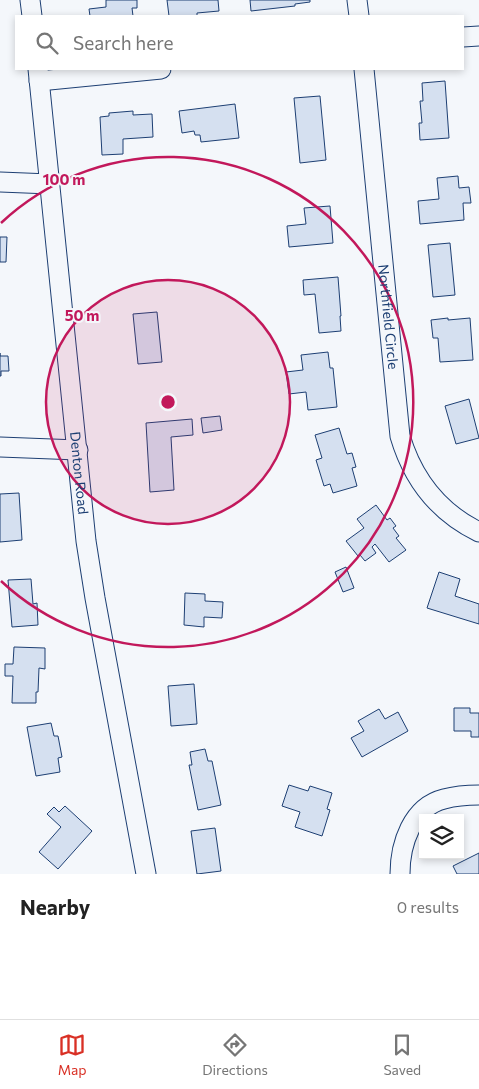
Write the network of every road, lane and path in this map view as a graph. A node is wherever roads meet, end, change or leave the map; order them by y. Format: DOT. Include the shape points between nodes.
graph roads {
  1 [pos="30,0"];
  2 [pos="357,0"];
  3 [pos="32,15"];
  4 [pos="358,15"];
  5 [pos="479,36"];
  6 [pos="464,37"];
  7 [pos="140,70"];
  8 [pos="364,70"];
  9 [pos="38,75"];
  10 [pos="0,182"];
  11 [pos="50,184"];
  12 [pos="0,447"];
  13 [pos="78,450"];
  14 [pos="479,532"];
  15 [pos="479,795"];
  16 [pos="146,874"];
  17 [pos="400,874"];
  1 -- 3 [label="street"];
  2 -- 4 [label="street"];
  5 -- 6 [label="street"];
  7 -- 9 [label="street"];
  8 -- 14 [label="street, Northfield Circle" via="400,436 411,466 428,494 451,516"];
  9 -- 11 [label="street, Denton Road"];
  10 -- 11 [label="street"];
  11 -- 13 [label="street, Denton Road"];
  12 -- 13 [label="street"];
  13 -- 16 [label="street, Denton Road" via="95,598"];
  15 -- 17 [label="street" via="442,799 417,817 404,842"];
}
